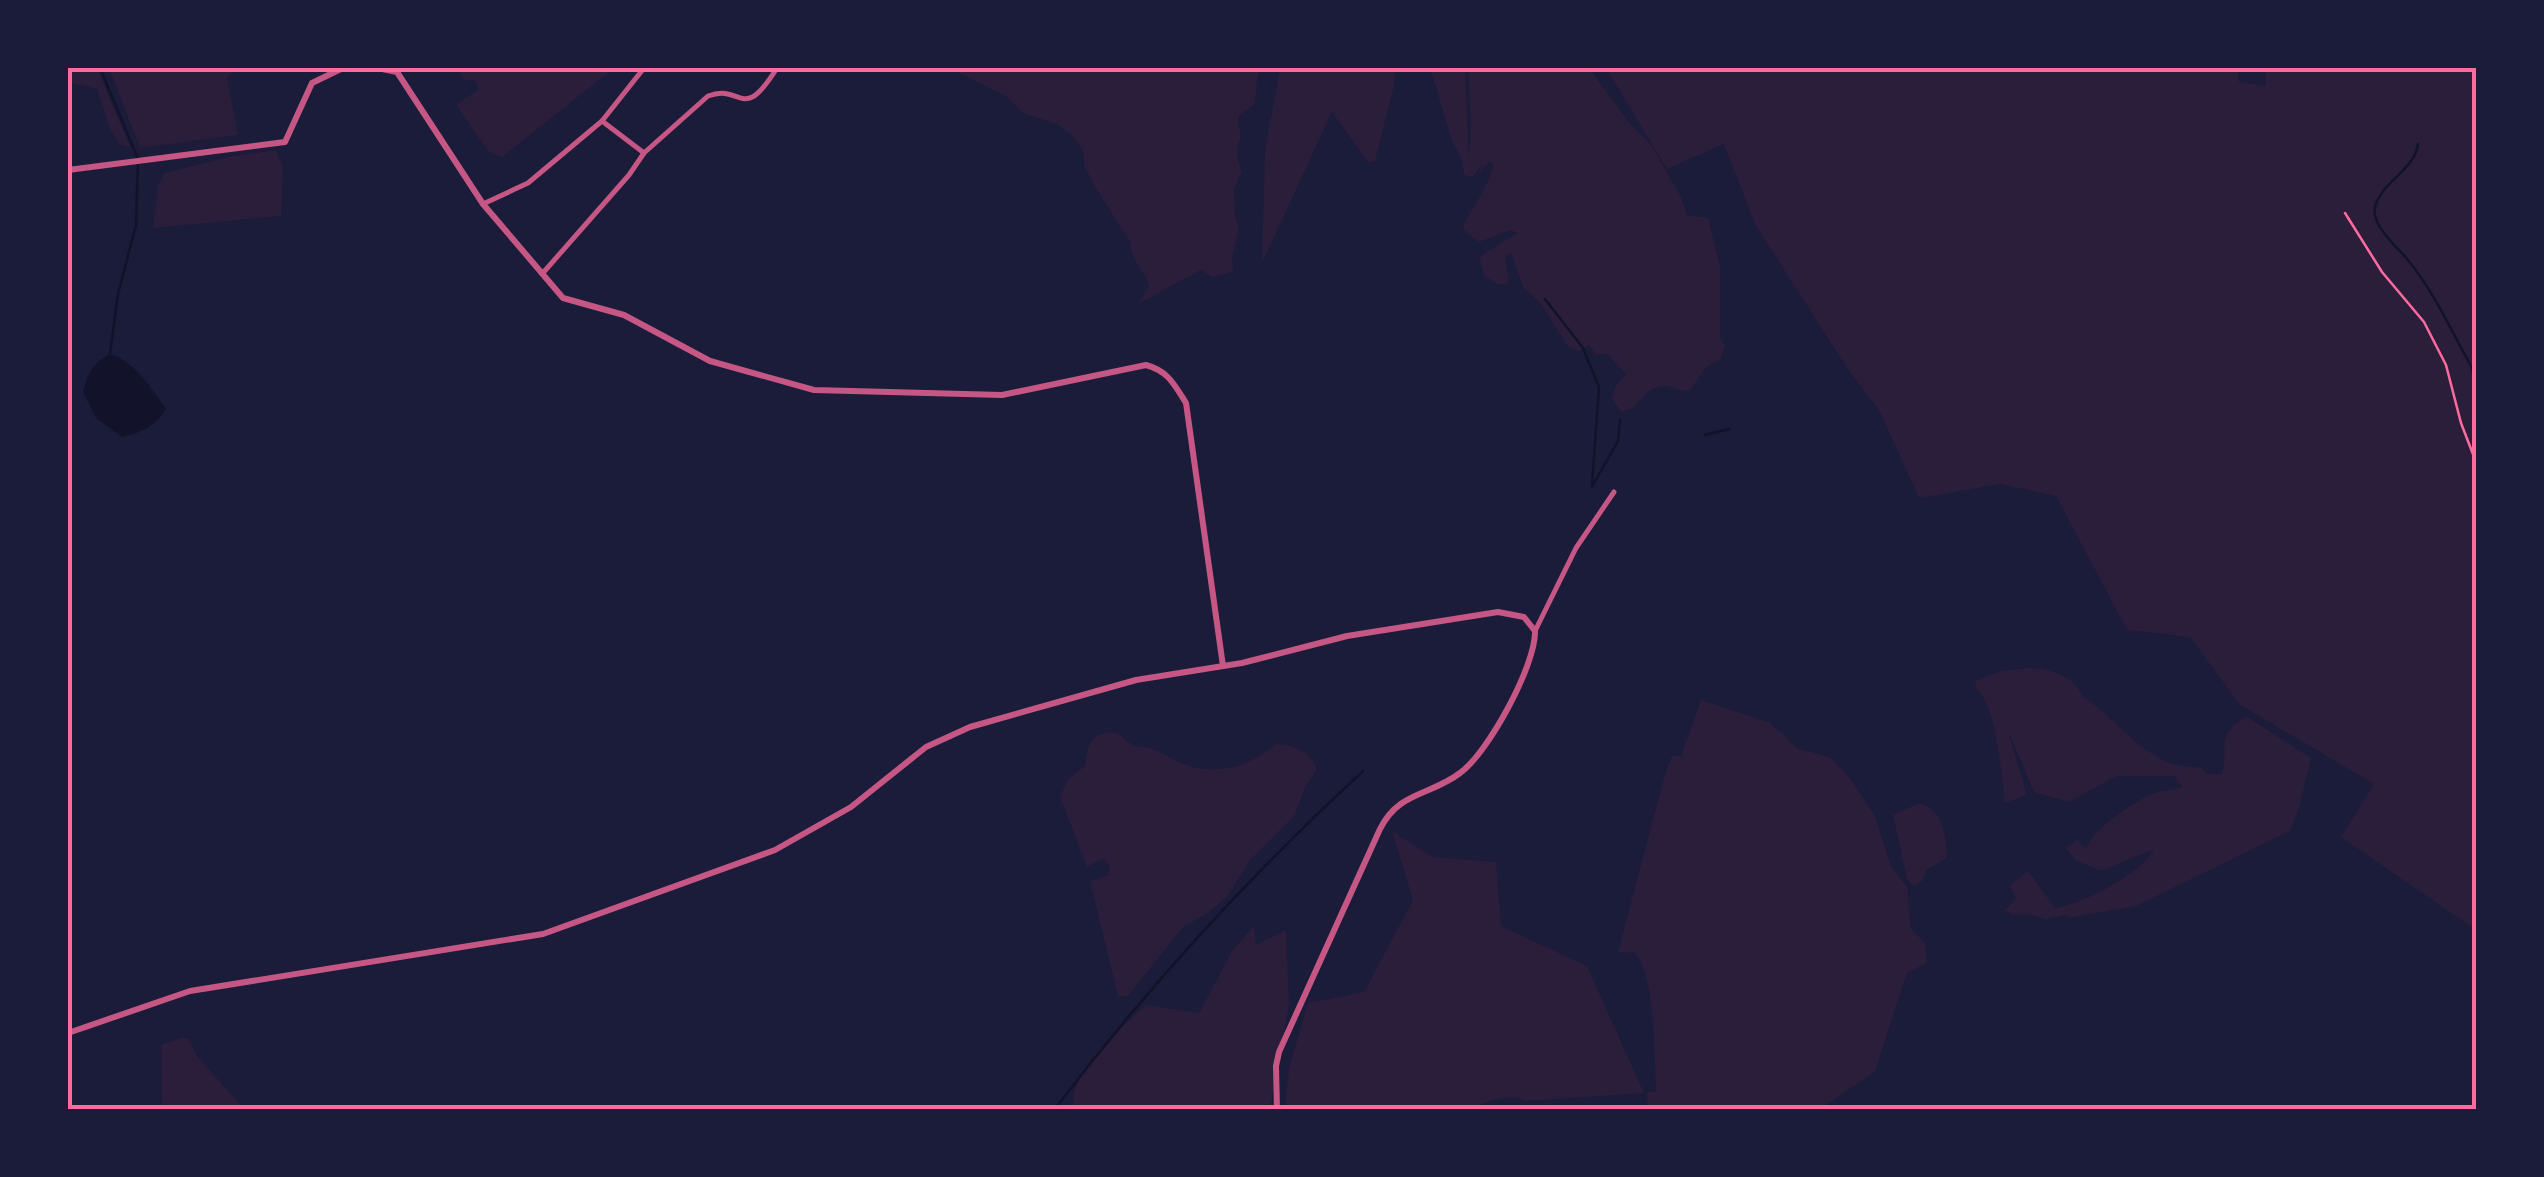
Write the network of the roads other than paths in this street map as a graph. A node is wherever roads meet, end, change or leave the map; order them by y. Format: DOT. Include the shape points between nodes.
graph roads {
  1 [pos="343,68"];
  2 [pos="377,68"];
  3 [pos="644,68"];
  4 [pos="777,68"];
  5 [pos="602,121"];
  6 [pos="644,153"];
  7 [pos="68,170"];
  8 [pos="483,204"];
  9 [pos="542,274"];
  10 [pos="1614,492"];
  11 [pos="1534,631"];
  12 [pos="1223,666"];
  13 [pos="68,1034"];
  14 [pos="1277,1110"];
  1 -- 7 [label="street" via="312,83 285,142"];
  2 -- 8 [label="street" via="397,72"];
  3 -- 5 [label="street"];
  4 -- 6 [label="street" via="752,99 708,96"];
  5 -- 6 [label="street"];
  5 -- 8 [label="street" via="528,184"];
  6 -- 9 [label="street"];
  8 -- 9 [label="street"];
  9 -- 12 [label="street" via="563,298 624,316 710,361 814,390 1002,395 1146,366 1160,369 1186,403"];
  10 -- 11 [label="street" via="1576,548"];
  11 -- 12 [label="street" via="1524,617 1498,612 1348,636"];
  11 -- 14 [label="street" via="1530,663 1470,765 1388,814 1278,1052"];
  12 -- 13 [label="street" via="1136,680 970,727 926,747 852,806 775,850 543,934 190,991"];
}
